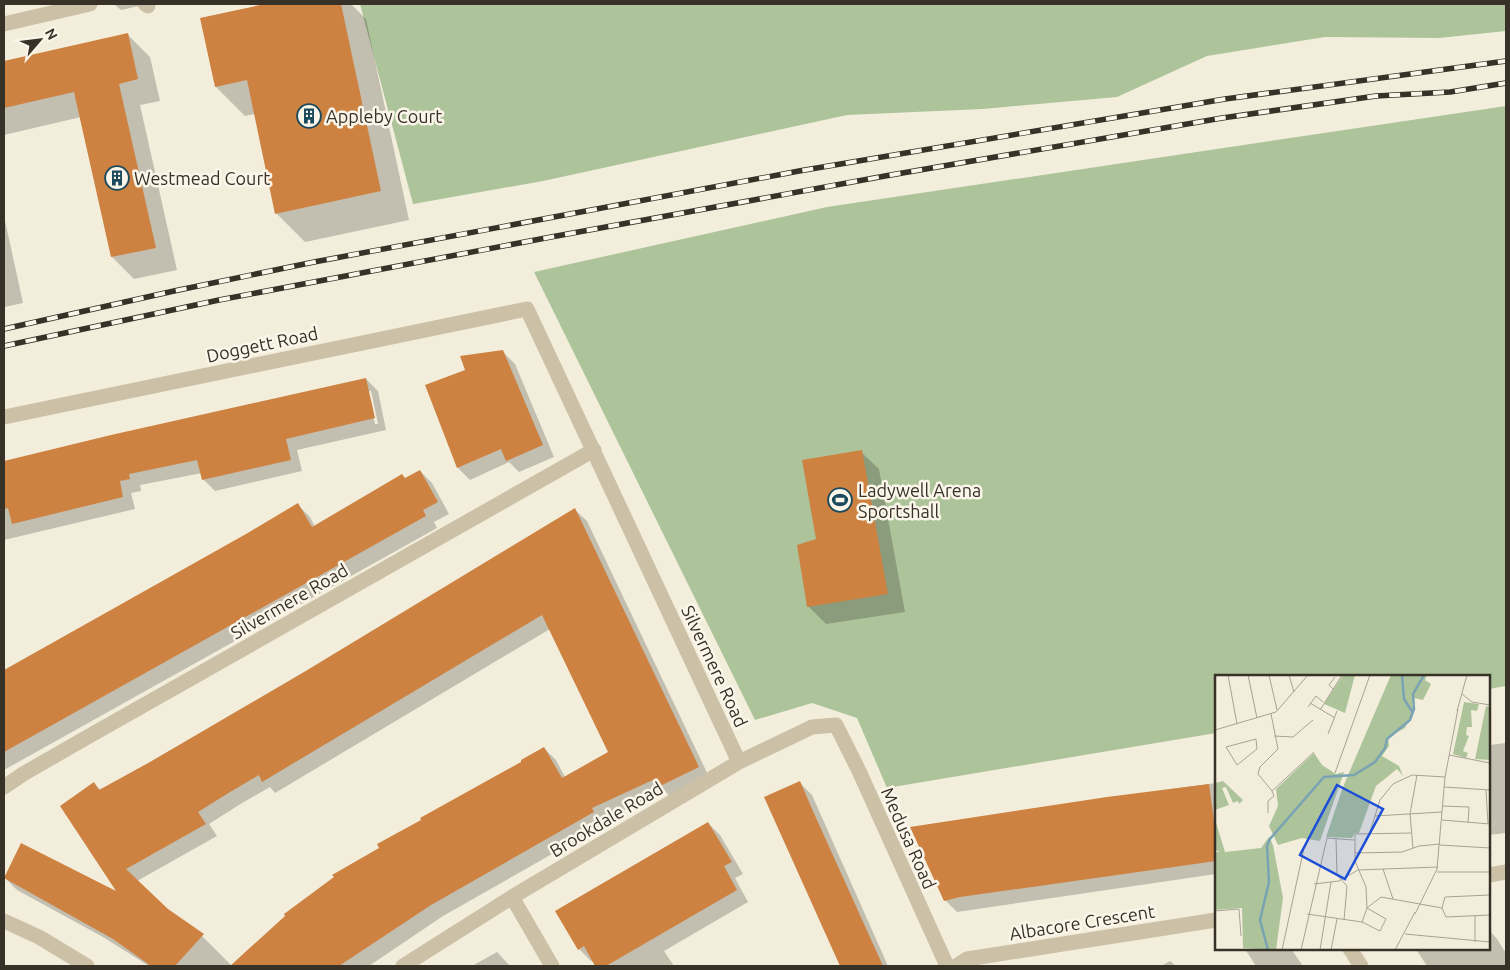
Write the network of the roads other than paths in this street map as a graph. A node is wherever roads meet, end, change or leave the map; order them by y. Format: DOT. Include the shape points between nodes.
graph roads {
  1 [pos="90,4"];
  2 [pos="4,24"];
  3 [pos="527,308"];
  4 [pos="4,417"];
  5 [pos="594,450"];
  6 [pos="836,725"];
  7 [pos="739,762"];
  8 [pos="4,787"];
  9 [pos="1506,872"];
  10 [pos="1490,875"];
  11 [pos="512,897"];
  12 [pos="1215,920"];
  13 [pos="4,921"];
  14 [pos="1351,950"];
  15 [pos="87,966"];
  16 [pos="403,966"];
  17 [pos="552,966"];
  18 [pos="947,966"];
  19 [pos="956,966"];
  20 [pos="1361,966"];
  1 -- 2 [label="street"];
  3 -- 4 [label="street, Doggett Road"];
  3 -- 5 [label="street, Silvermere Road"];
  5 -- 7 [label="street, Silvermere Road"];
  5 -- 8 [label="street, Silvermere Road"];
  6 -- 7 [label="street, Brookdale Road" via="812,727"];
  6 -- 18 [label="street, Medusa Road"];
  7 -- 11 [label="street, Brookdale Road"];
  9 -- 10 [label="street"];
  11 -- 16 [label="street, Brookdale Road"];
  11 -- 17 [label="street"];
  12 -- 19 [label="street, Albacore Crescent" via="967,959"];
  13 -- 15 [label="street"];
  14 -- 20 [label="street"];
}
